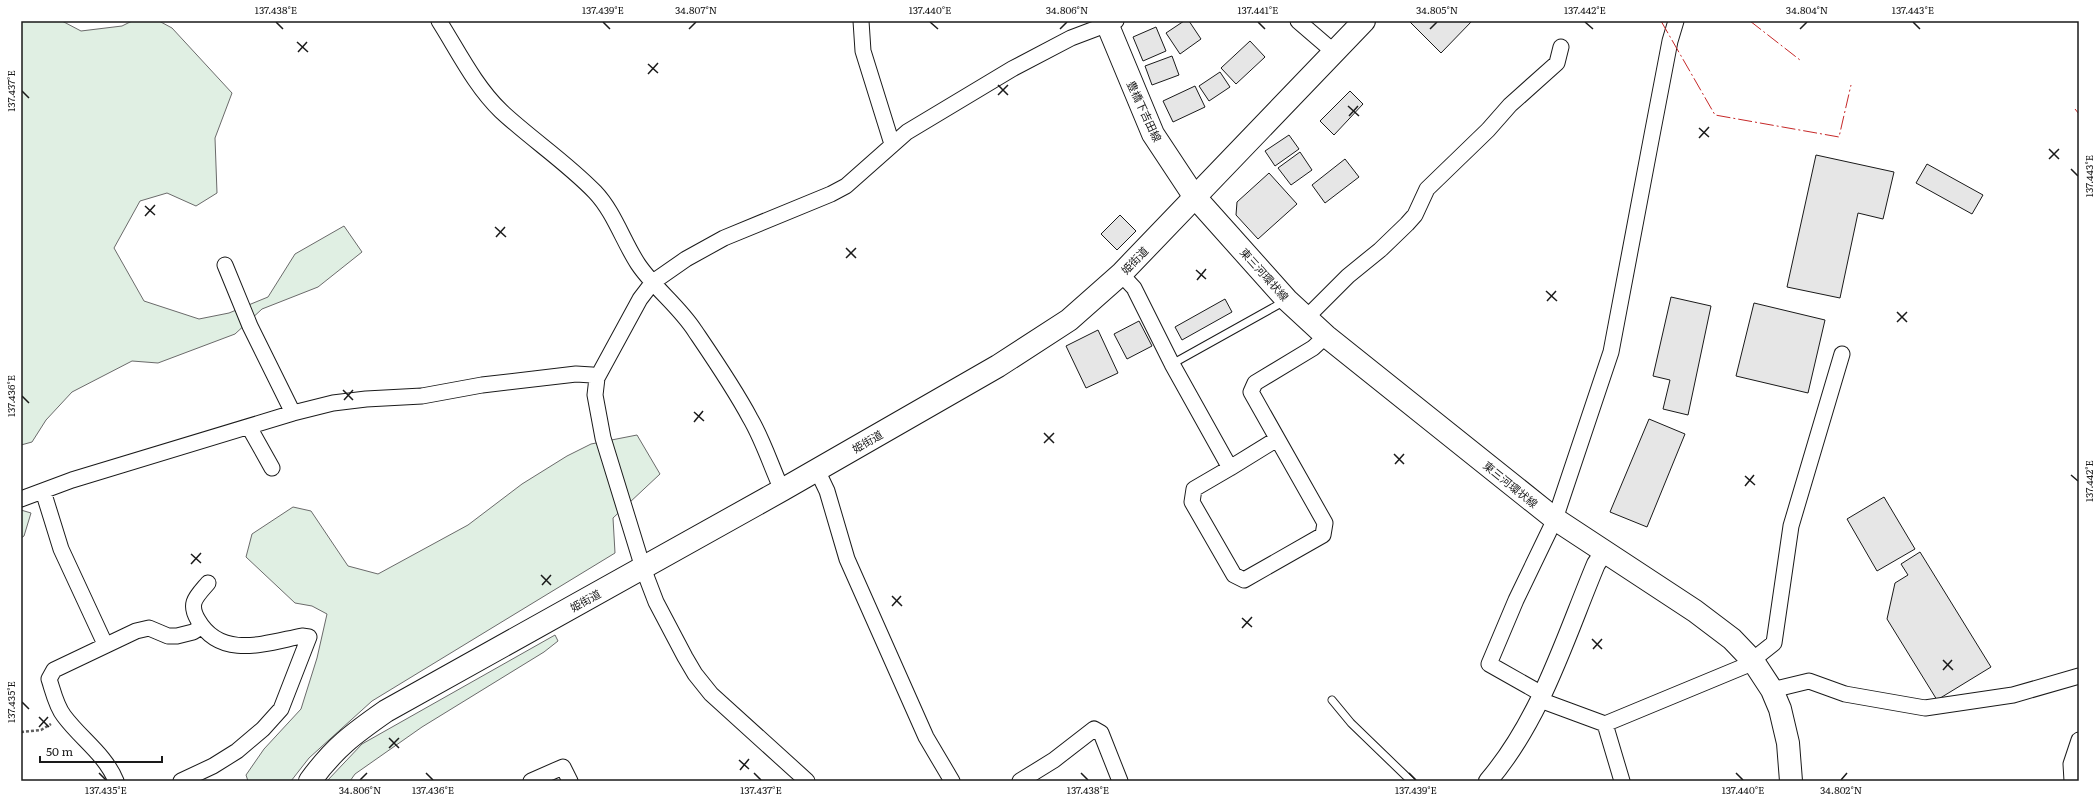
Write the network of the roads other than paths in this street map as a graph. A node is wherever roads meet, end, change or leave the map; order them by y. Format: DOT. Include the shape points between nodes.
graph roads {
  1 [pos="439,21"];
  2 [pos="862,21"];
  3 [pos="1298,21"];
  4 [pos="1364,21"];
  5 [pos="1676,21"];
  6 [pos="1110,22"];
  7 [pos="1561,47"];
  8 [pos="1334,52"];
  9 [pos="892,144"];
  10 [pos="1194,196"];
  11 [pos="225,265"];
  12 [pos="1121,274"];
  13 [pos="653,282"];
  14 [pos="1287,300"];
  15 [pos="1306,318"];
  16 [pos="1326,336"];
  17 [pos="1842,354"];
  18 [pos="1172,364"];
  19 [pos="597,378"];
  20 [pos="293,413"];
  21 [pos="249,427"];
  22 [pos="1277,440"];
  23 [pos="272,468"];
  24 [pos="1230,468"];
  25 [pos="817,470"];
  26 [pos="782,490"];
  27 [pos="43,491"];
  28 [pos="21,499"];
  29 [pos="1554,519"];
  30 [pos="1605,551"];
  31 [pos="643,568"];
  32 [pos="208,583"];
  33 [pos="202,627"];
  34 [pos="105,644"];
  35 [pos="1753,661"];
  36 [pos="2079,676"];
  37 [pos="1772,690"];
  38 [pos="1541,697"];
  39 [pos="1332,700"];
  40 [pos="1605,724"];
  41 [pos="2079,740"];
  42 [pos="116,781"];
  43 [pos="181,781"];
  44 [pos="310,781"];
  45 [pos="531,781"];
  46 [pos="570,781"];
  47 [pos="806,781"];
  48 [pos="952,781"];
  49 [pos="1020,781"];
  50 [pos="1120,781"];
  51 [pos="1411,781"];
  52 [pos="1488,781"];
  53 [pos="1622,781"];
  54 [pos="1791,781"];
  55 [pos="2072,781"];
  1 -- 13 [label="street" via="481,88 495,104 596,193 608,209 639,265"];
  2 -- 9 [label="street" via="863,51"];
  3 -- 8 [label="street"];
  4 -- 8 [label="main road, 姫街道"];
  5 -- 29 [label="street" via="1670,40 1611,352"];
  6 -- 9 [label="street" via="1071,38 1012,69 907,132"];
  6 -- 10 [label="main road, 豊橋下吉田線" via="1153,134"];
  7 -- 15 [label="street" via="1557,63 1510,105 1427,189 1415,215 1407,224 1348,276"];
  8 -- 10 [label="main road, 姫街道"];
  9 -- 13 [label="street" via="846,186 724,238 686,259"];
  10 -- 12 [label="main road, 姫街道"];
  10 -- 14 [label="main road, 東三河環状線"];
  11 -- 20 [label="street" via="250,326"];
  12 -- 18 [label="street" via="1134,288"];
  12 -- 25 [label="main road, 姫街道" via="1069,320 998,366"];
  13 -- 19 [label="street" via="640,298"];
  13 -- 26 [label="street" via="695,330 751,418"];
  14 -- 15 [label="main road, 東三河環状線"];
  14 -- 18 [label="lane"];
  15 -- 16 [label="main road, 東三河環状線"];
  16 -- 22 [label="street" via="1314,348 1256,383 1250,392"];
  16 -- 29 [label="main road, 東三河環状線"];
  17 -- 35 [label="street" via="1791,526 1774,643"];
  18 -- 24 [label="street"];
  19 -- 20 [label="street" via="592,375 576,374 482,385 422,396 334,403"];
  19 -- 31 [label="street" via="595,395 603,438"];
  20 -- 21 [label="street"];
  21 -- 23 [label="street"];
  21 -- 27 [label="street"];
  22 -- 24 [label="street"];
  22 -- 24 [label="street" via="1325,522 1324,529 1322,535 1244,580 1234,575 1192,502 1194,490"];
  25 -- 26 [label="main road, 姫街道"];
  25 -- 48 [label="street" via="827,491 847,559 926,737"];
  26 -- 31 [label="main road, 姫街道"];
  27 -- 28 [label="street"];
  27 -- 34 [label="street" via="61,549"];
  29 -- 30 [label="main road, 東三河環状線"];
  29 -- 38 [label="street" via="1489,664"];
  30 -- 35 [label="main road, 東三河環状線" via="1732,639"];
  30 -- 38 [label="street" via="1596,564"];
  31 -- 44 [label="main road, 姫街道" via="386,712 349,737 324,762"];
  31 -- 47 [label="street" via="656,602 695,674 711,694"];
  32 -- 33 [label="street" via="194,599 193,612"];
  33 -- 34 [label="street" via="177,636 168,636 149,628"];
  33 -- 43 [label="street" via="219,642 231,645 250,646 302,636 309,637 281,709 263,729 237,751"];
  34 -- 42 [label="street" via="54,670 49,679 57,706 63,716 102,757"];
  35 -- 37 [label="main road, 東三河環状線"];
  35 -- 40 [label="street"];
  36 -- 37 [label="street" via="2013,695 1925,708 1845,694 1809,681"];
  37 -- 54 [label="main road, 東三河環状線" via="1785,730"];
  38 -- 40 [label="street"];
  38 -- 52 [label="street" via="1524,732"];
  39 -- 51 [label="lane" via="1350,723"];
  40 -- 53 [label="street"];
  41 -- 55 [label="street" via="2071,764"];
  45 -- 46 [label="street" via="563,767"];
  49 -- 50 [label="street" via="1054,760 1094,729 1101,733"];
}
